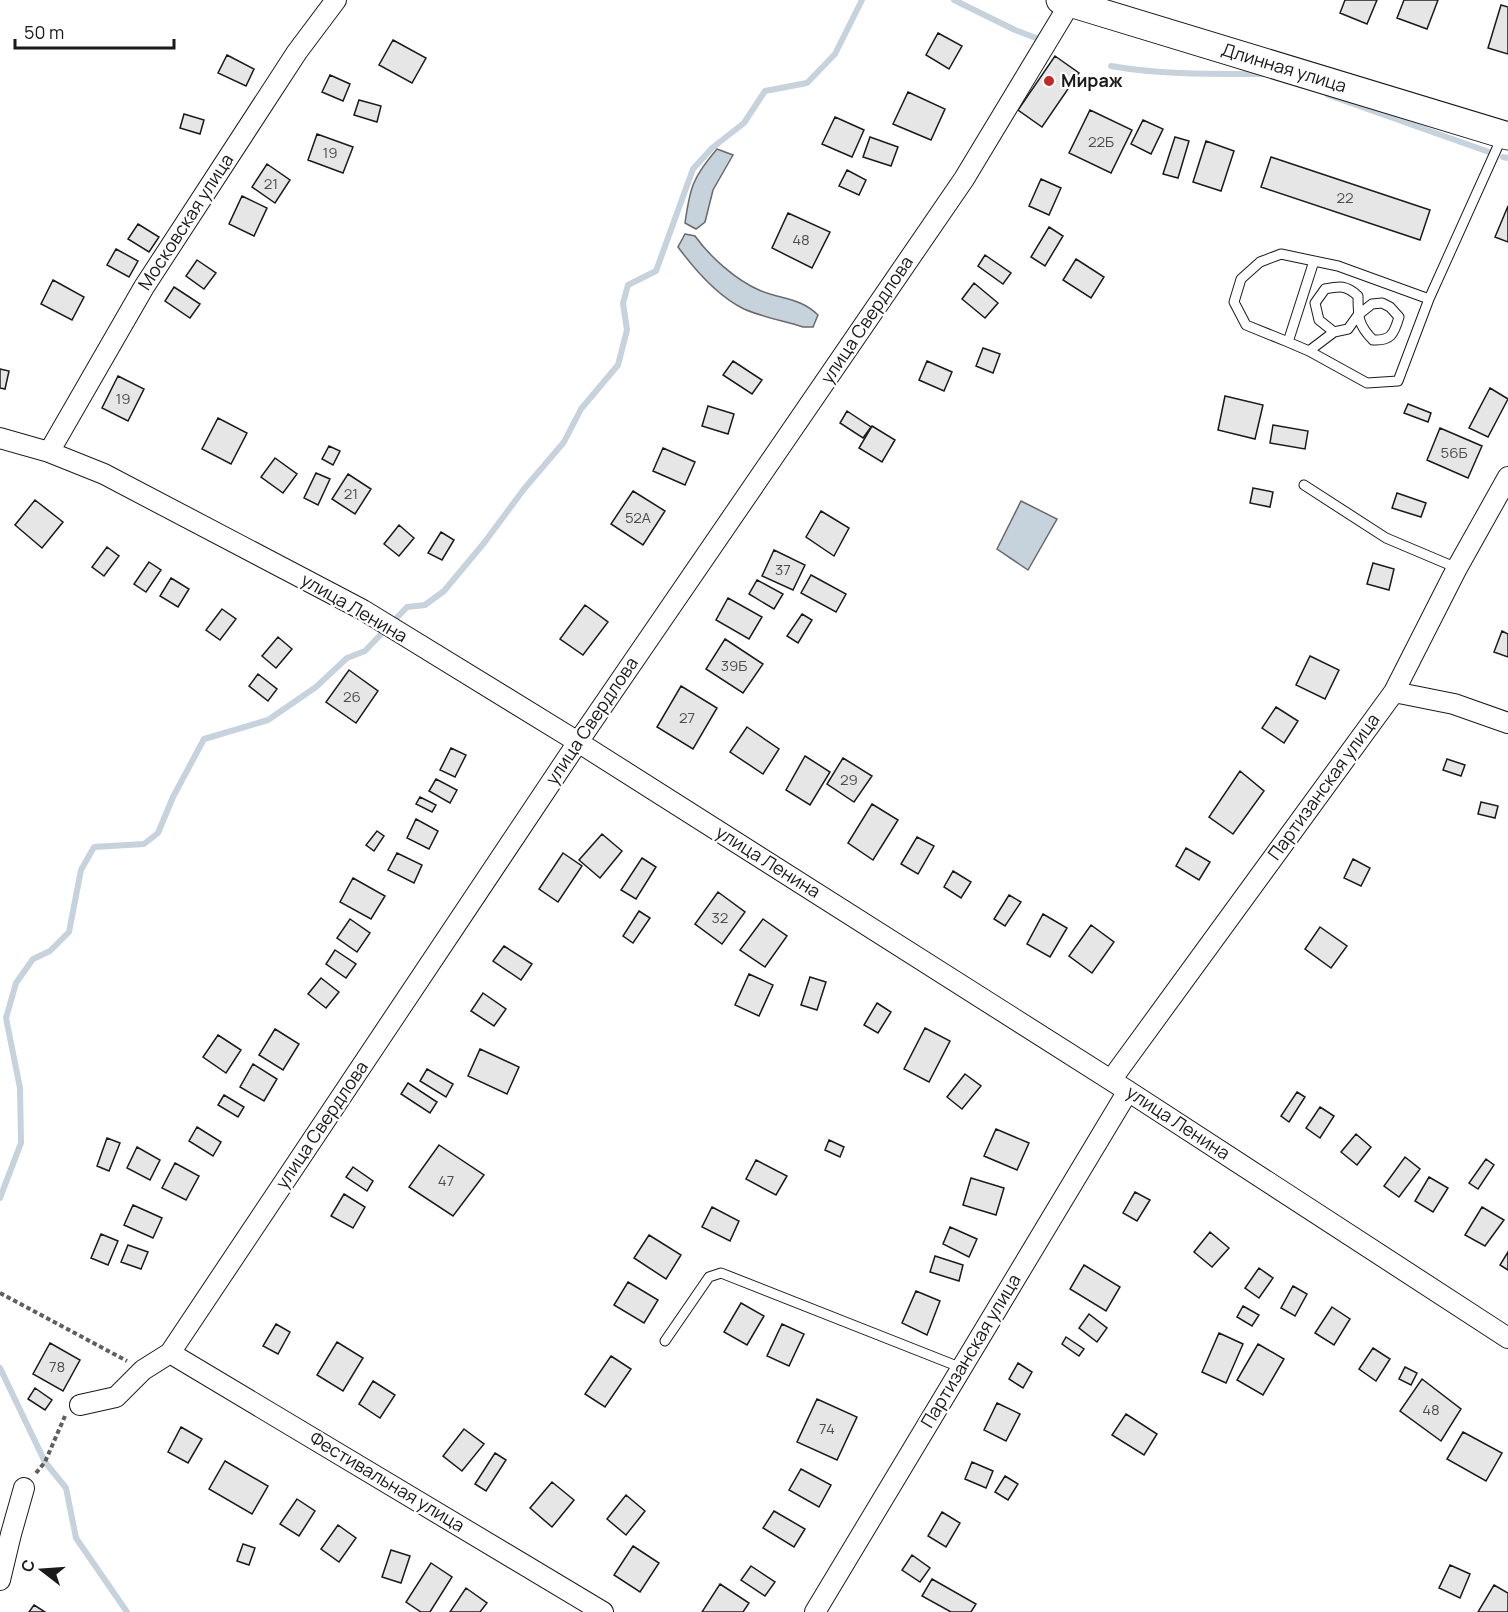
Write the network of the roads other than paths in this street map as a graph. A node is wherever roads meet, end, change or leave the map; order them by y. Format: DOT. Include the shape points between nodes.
graph roads {
  1 [pos="336,0"];
  2 [pos="1068,1"];
  3 [pos="1505,136"];
  4 [pos="1314,261"];
  5 [pos="1429,299"];
  6 [pos="1358,315"];
  7 [pos="1334,332"];
  8 [pos="1288,342"];
  9 [pos="1309,351"];
  10 [pos="0,438"];
  11 [pos="49,452"];
  12 [pos="1508,477"];
  13 [pos="1304,485"];
  14 [pos="1457,568"];
  15 [pos="1394,692"];
  16 [pos="1508,723"];
  17 [pos="578,742"];
  18 [pos="1111,1080"];
  19 [pos="1128,1091"];
  20 [pos="1508,1338"];
  21 [pos="665,1341"];
  22 [pos="170,1353"];
  23 [pos="962,1368"];
  24 [pos="80,1405"];
  25 [pos="24,1488"];
  26 [pos="0,1581"];
  27 [pos="603,1612"];
  28 [pos="815,1612"];
  1 -- 11 [label="street, Московская улица" via="297,52 144,287"];
  2 -- 3 [label="main road, Длинная улица"];
  2 -- 17 [label="street, улица Свердлова" via="964,179"];
  3 -- 5 [label="lane"];
  4 -- 5 [label="lane"];
  4 -- 8 [label="lane"];
  4 -- 8 [label="lane" via="1281,254 1260,262 1241,279 1234,302 1246,326"];
  5 -- 9 [label="lane" via="1398,381 1366,383"];
  6 -- 6 [label="lane" via="1372,340 1383,341 1394,333 1399,317 1382,303 1372,304"];
  6 -- 7 [label="lane" via="1348,329"];
  6 -- 7 [label="lane" via="1358,296 1350,289 1342,285 1325,289 1315,303 1319,320"];
  7 -- 9 [label="lane"];
  8 -- 9 [label="lane"];
  10 -- 11 [label="street, улица Ленина"];
  11 -- 17 [label="street, улица Ленина" via="104,474 363,610"];
  12 -- 14 [label="street, Партизанская улица"];
  13 -- 14 [label="lane" via="1386,538"];
  14 -- 15 [label="street, Партизанская улица"];
  15 -- 16 [label="street" via="1454,704"];
  15 -- 18 [label="street, Партизанская улица"];
  17 -- 18 [label="street, улица Ленина"];
  17 -- 22 [label="street, улица Свердлова"];
  18 -- 19 [label="street, улица Ленина"];
  19 -- 20 [label="street, улица Ленина"];
  19 -- 23 [label="street, Партизанская улица"];
  21 -- 23 [label="lane" via="709,1276 721,1273"];
  22 -- 24 [label="street, улица Свердлова" via="143,1370 116,1397"];
  22 -- 27 [label="street, Фестивальная улица"];
  23 -- 28 [label="street, Партизанская улица"];
  25 -- 26 [label="street"];
}
